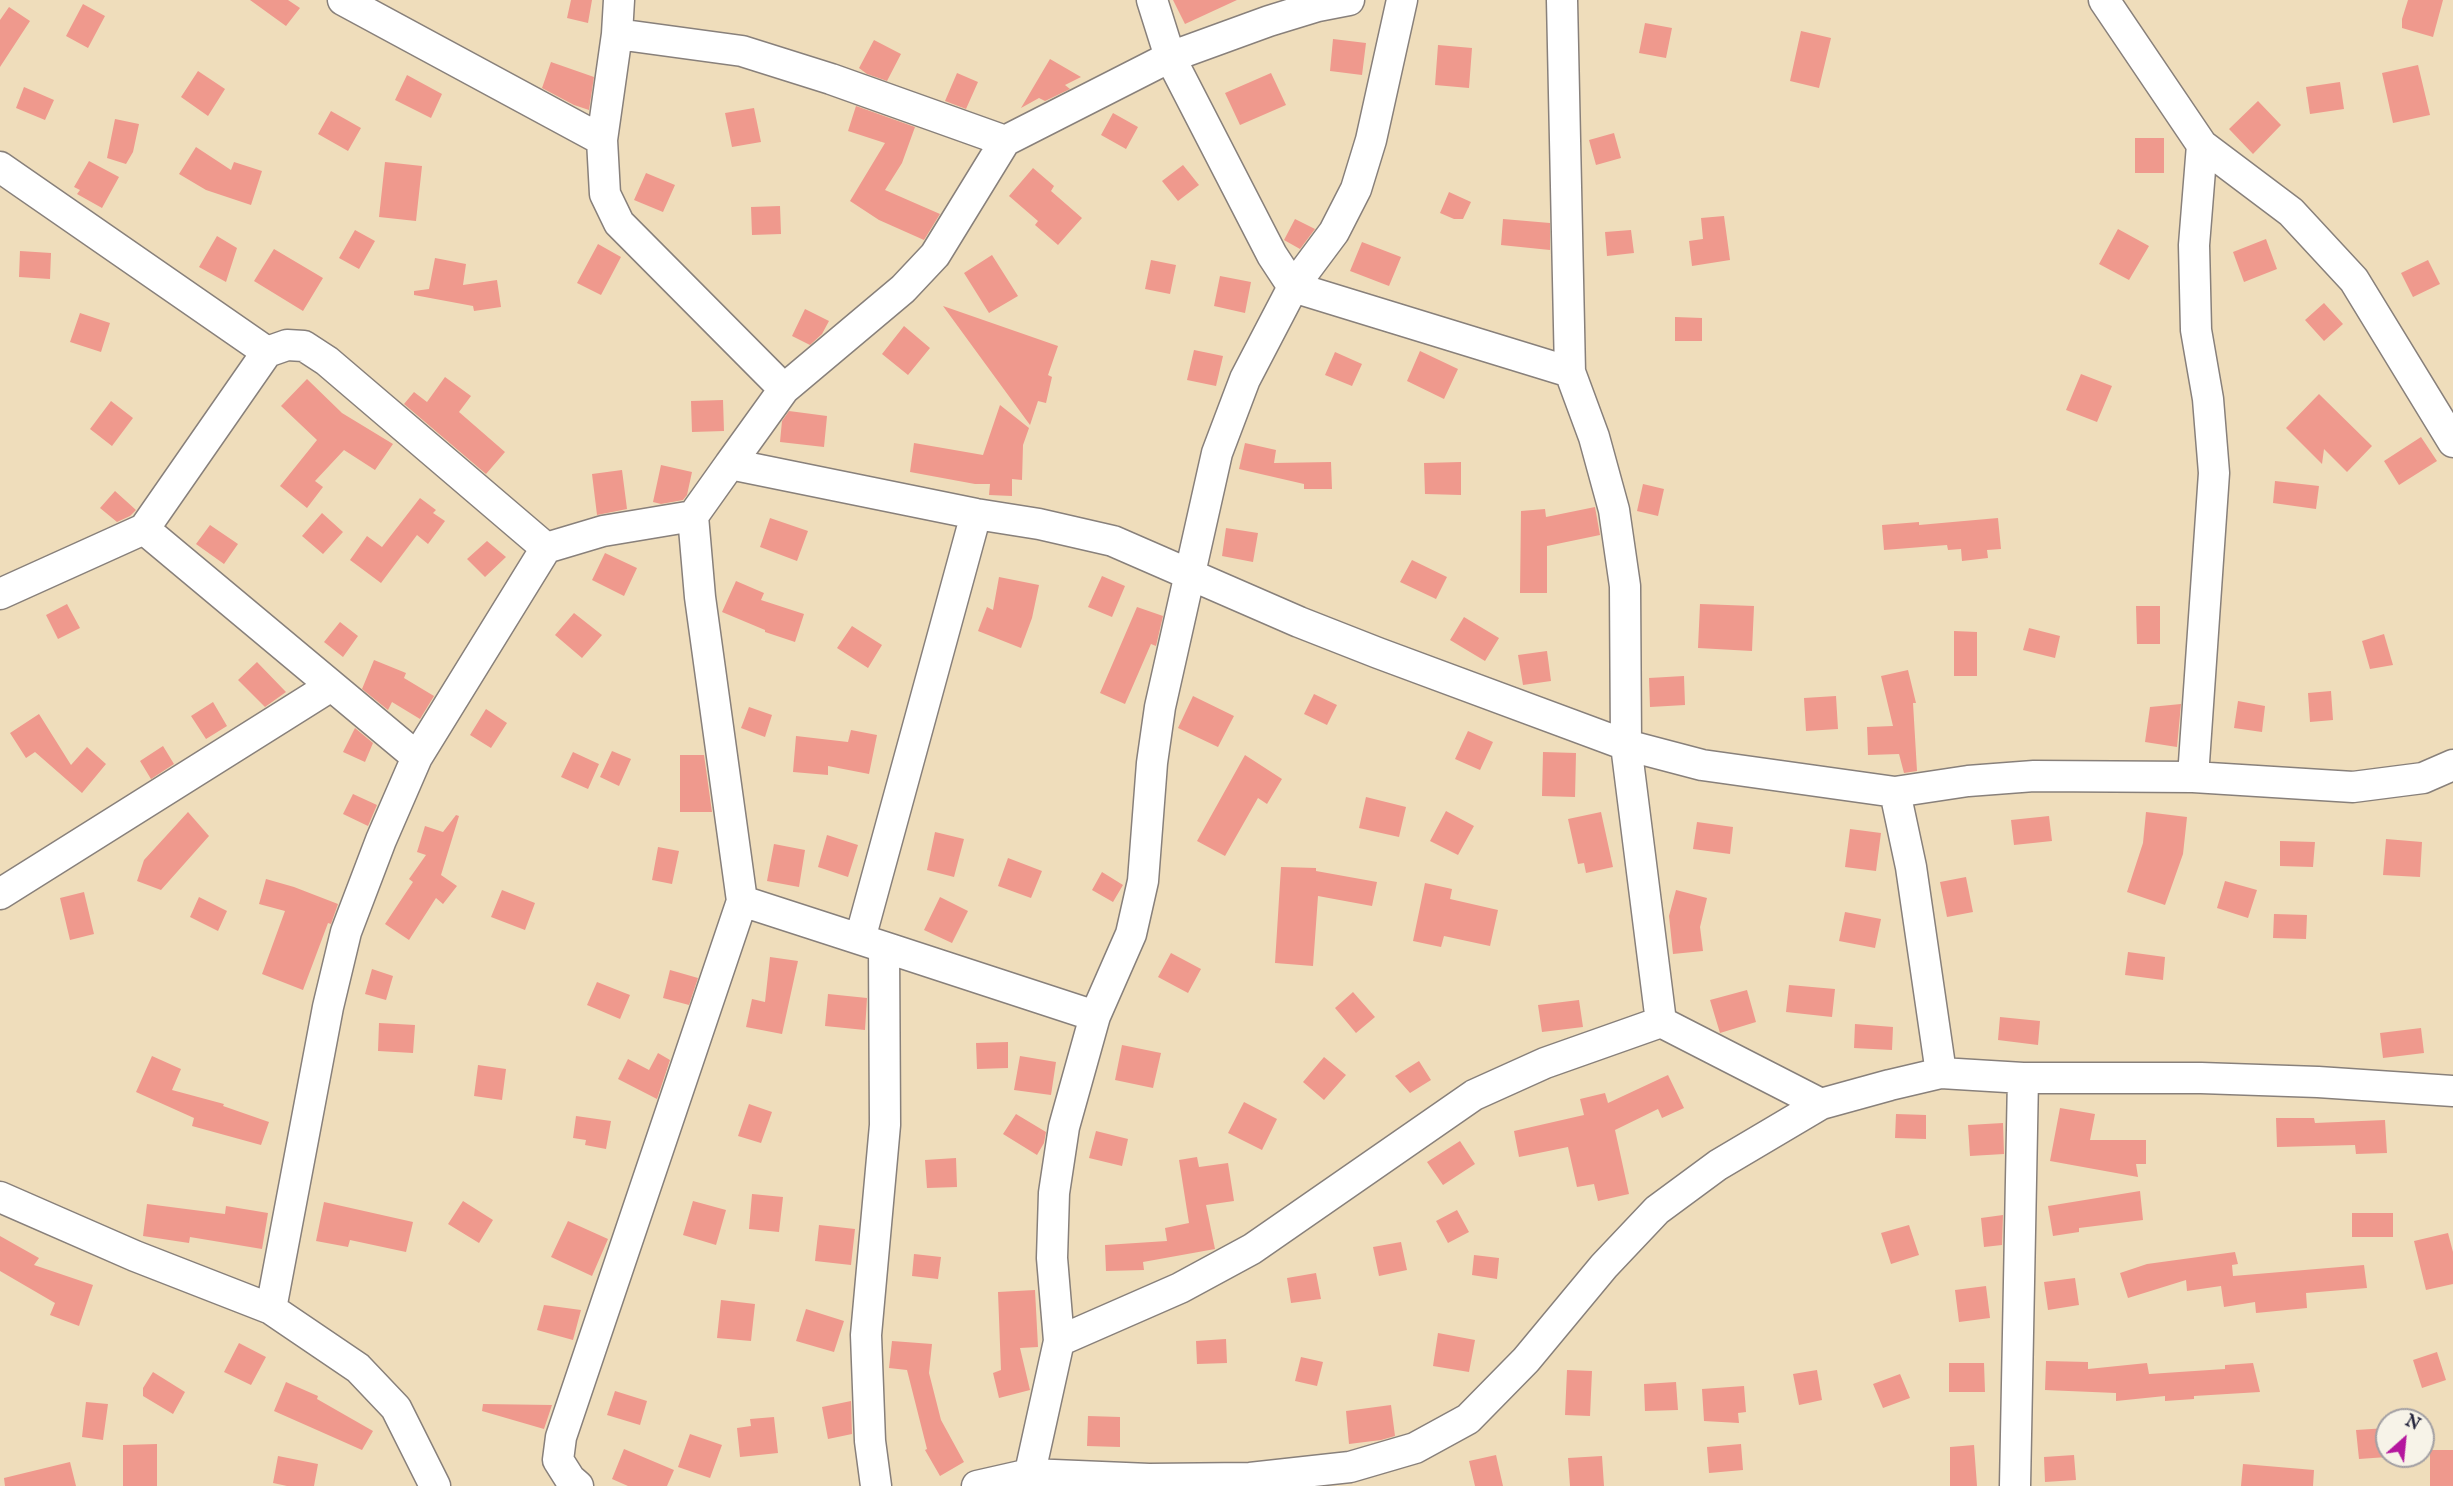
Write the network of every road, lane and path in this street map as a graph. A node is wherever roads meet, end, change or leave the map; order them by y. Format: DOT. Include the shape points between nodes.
graph roads {
  1 [pos="344,0"];
  2 [pos="619,0"];
  3 [pos="1152,0"];
  4 [pos="1349,0"];
  5 [pos="1402,0"];
  6 [pos="1562,0"];
  7 [pos="2104,0"];
  8 [pos="617,34"];
  9 [pos="1170,57"];
  10 [pos="602,140"];
  11 [pos="1005,141"];
  12 [pos="2202,145"];
  13 [pos="0,167"];
  14 [pos="1293,287"];
  15 [pos="267,352"];
  16 [pos="1570,372"];
  17 [pos="784,389"];
  18 [pos="2453,442"];
  19 [pos="730,465"];
  20 [pos="976,514"];
  21 [pos="693,516"];
  22 [pos="144,529"];
  23 [pos="546,548"];
  24 [pos="1190,574"];
  25 [pos="0,594"];
  26 [pos="331,687"];
  27 [pos="1626,745"];
  28 [pos="417,757"];
  29 [pos="2453,765"];
  30 [pos="2193,777"];
  31 [pos="1895,792"];
  32 [pos="0,894"];
  33 [pos="742,901"];
  34 [pos="872,943"];
  35 [pos="1095,1016"];
  36 [pos="1661,1022"];
  37 [pos="1941,1073"];
  38 [pos="2023,1078"];
  39 [pos="2453,1091"];
  40 [pos="1821,1104"];
  41 [pos="0,1197"];
  42 [pos="271,1309"];
  43 [pos="1059,1341"];
  44 [pos="1028,1480"];
  45 [pos="435,1486"];
  46 [pos="578,1486"];
  47 [pos="876,1486"];
  48 [pos="977,1486"];
  49 [pos="2015,1486"];
  1 -- 10 [label="street"];
  2 -- 8 [label="street"];
  3 -- 9 [label="street"];
  4 -- 9 [label="street" via="1269,21"];
  5 -- 14 [label="street" via="1356,189 1334,232"];
  6 -- 16 [label="street"];
  7 -- 12 [label="street"];
  8 -- 10 [label="street"];
  8 -- 11 [label="street" via="742,51"];
  9 -- 11 [label="street"];
  9 -- 14 [label="street" via="1272,255"];
  10 -- 17 [label="street" via="605,194 619,223"];
  11 -- 17 [label="street" via="935,255 903,289"];
  12 -- 18 [label="street" via="2291,212 2354,280"];
  12 -- 30 [label="street" via="2194,245 2196,330 2208,399 2214,473"];
  13 -- 15 [label="street"];
  14 -- 16 [label="street"];
  14 -- 24 [label="street" via="1245,379 1217,453"];
  15 -- 22 [label="street"];
  15 -- 23 [label="street" via="287,345 304,346 327,361"];
  16 -- 27 [label="street" via="1594,437 1614,510 1625,586"];
  17 -- 19 [label="street"];
  19 -- 20 [label="street"];
  19 -- 21 [label="street"];
  20 -- 24 [label="street" via="1113,541"];
  20 -- 34 [label="street"];
  21 -- 23 [label="street" via="603,531"];
  21 -- 33 [label="street"];
  22 -- 25 [label="street"];
  22 -- 26 [label="street"];
  23 -- 28 [label="street"];
  24 -- 27 [label="street" via="1378,653"];
  24 -- 35 [label="street" via="1160,707 1143,881 1131,934"];
  26 -- 28 [label="street"];
  26 -- 32 [label="street"];
  27 -- 31 [label="street" via="1702,765"];
  27 -- 36 [label="street"];
  28 -- 42 [label="street" via="346,932 328,1007"];
  29 -- 30 [label="street" via="2423,778 2353,787"];
  30 -- 31 [label="street" via="2034,776"];
  31 -- 37 [label="street" via="1911,867"];
  33 -- 34 [label="street"];
  33 -- 46 [label="street" via="561,1437 558,1460"];
  34 -- 35 [label="street"];
  34 -- 47 [label="street" via="885,1125 866,1335 870,1441"];
  35 -- 43 [label="street" via="1064,1127 1054,1193 1052,1258"];
  36 -- 40 [label="street"];
  36 -- 43 [label="street" via="1545,1063 1474,1095 1252,1249 1180,1288"];
  37 -- 38 [label="street"];
  37 -- 40 [label="street"];
  38 -- 39 [label="street" via="2318,1082"];
  38 -- 49 [label="street"];
  40 -- 44 [label="street" via="1718,1165 1658,1210 1604,1266 1526,1360 1468,1419 1415,1448 1350,1467 1250,1478"];
  41 -- 42 [label="street"];
  42 -- 45 [label="street" via="358,1368 396,1408"];
  43 -- 44 [label="street"];
  44 -- 48 [label="street"];
}
